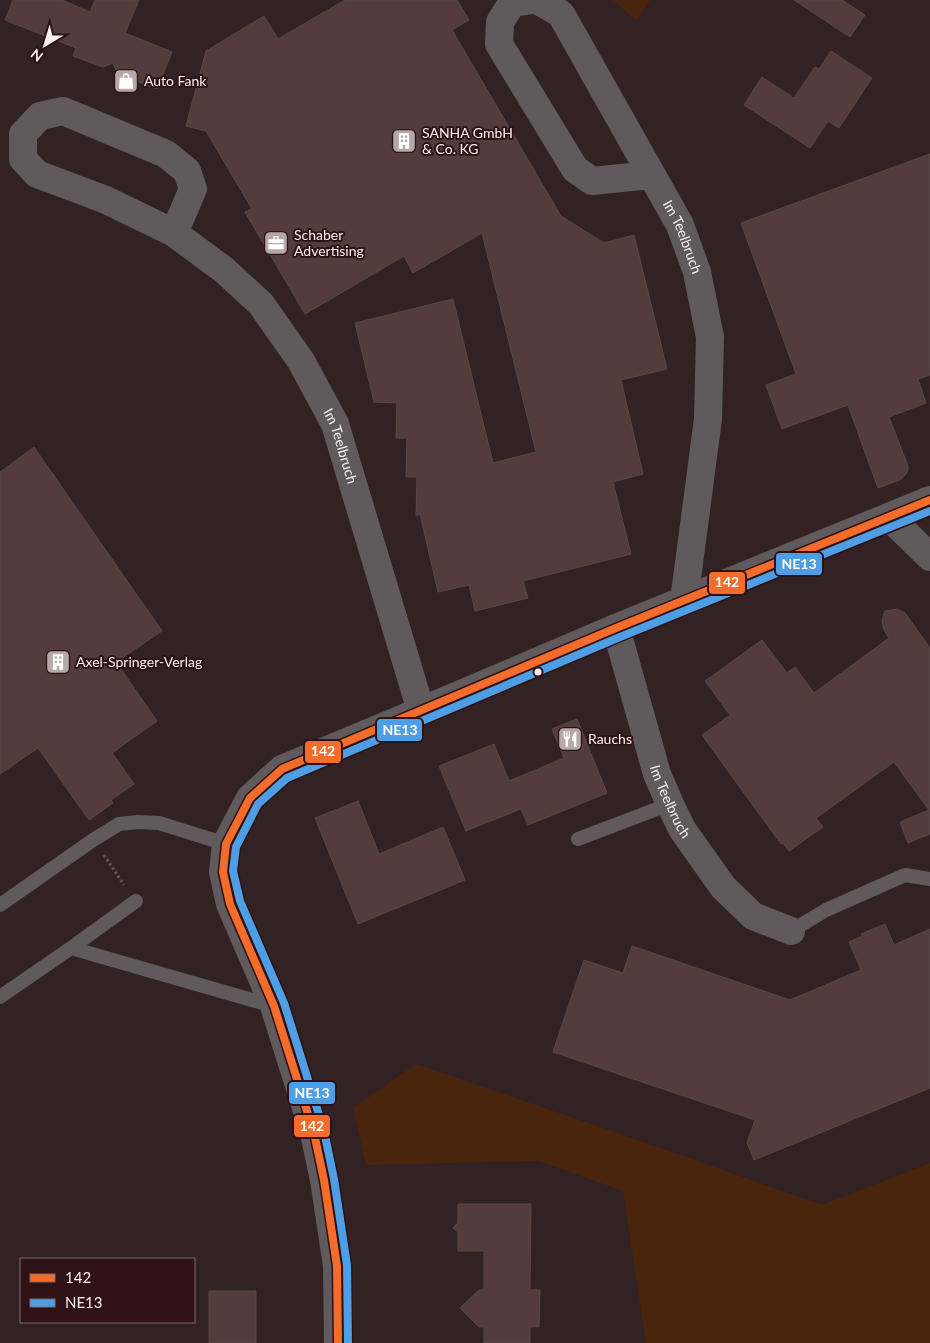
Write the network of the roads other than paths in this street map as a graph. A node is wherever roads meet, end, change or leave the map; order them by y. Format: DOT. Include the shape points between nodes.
graph roads {
  1 [pos="533,0"];
  2 [pos="537,0"];
  3 [pos="651,174"];
  4 [pos="174,233"];
  5 [pos="930,500"];
  6 [pos="889,517"];
  7 [pos="930,557"];
  8 [pos="684,601"];
  9 [pos="616,628"];
  10 [pos="421,711"];
  11 [pos="670,804"];
  12 [pos="578,839"];
  13 [pos="226,844"];
  14 [pos="930,879"];
  15 [pos="136,901"];
  16 [pos="0,904"];
  17 [pos="791,931"];
  18 [pos="71,948"];
  19 [pos="0,997"];
  20 [pos="274,1006"];
  21 [pos="338,1343"];
  1 -- 3 [label="street" via="512,3 500,22 499,44 575,169 592,181"];
  2 -- 3 [label="street, Im Teelbruch" via="561,14"];
  3 -- 8 [label="street, Im Teelbruch" via="680,225 697,272 710,337 708,419"];
  4 -- 4 [label="street, Im Teelbruch" via="193,189 187,170 166,154 63,111 40,116 23,134 23,159 37,174 106,200"];
  4 -- 10 [label="street, Im Teelbruch" via="224,270 261,304 301,361 331,416"];
  5 -- 6 [label="street"];
  6 -- 7 [label="street"];
  6 -- 8 [label="street"];
  8 -- 9 [label="street"];
  9 -- 10 [label="street"];
  9 -- 11 [label="street, Im Teelbruch" via="657,774"];
  10 -- 13 [label="street" via="282,768 250,798"];
  11 -- 12 [label="lane"];
  11 -- 17 [label="street, Im Teelbruch" via="682,829 723,887 753,916"];
  13 -- 16 [label="lane" via="159,824 119,824"];
  13 -- 20 [label="street" via="223,872 230,904"];
  14 -- 17 [label="lane" via="905,875 826,910"];
  15 -- 18 [label="lane"];
  18 -- 19 [label="lane"];
  18 -- 20 [label="lane"];
  20 -- 21 [label="street" via="314,1133 324,1180 337,1266"];
}
